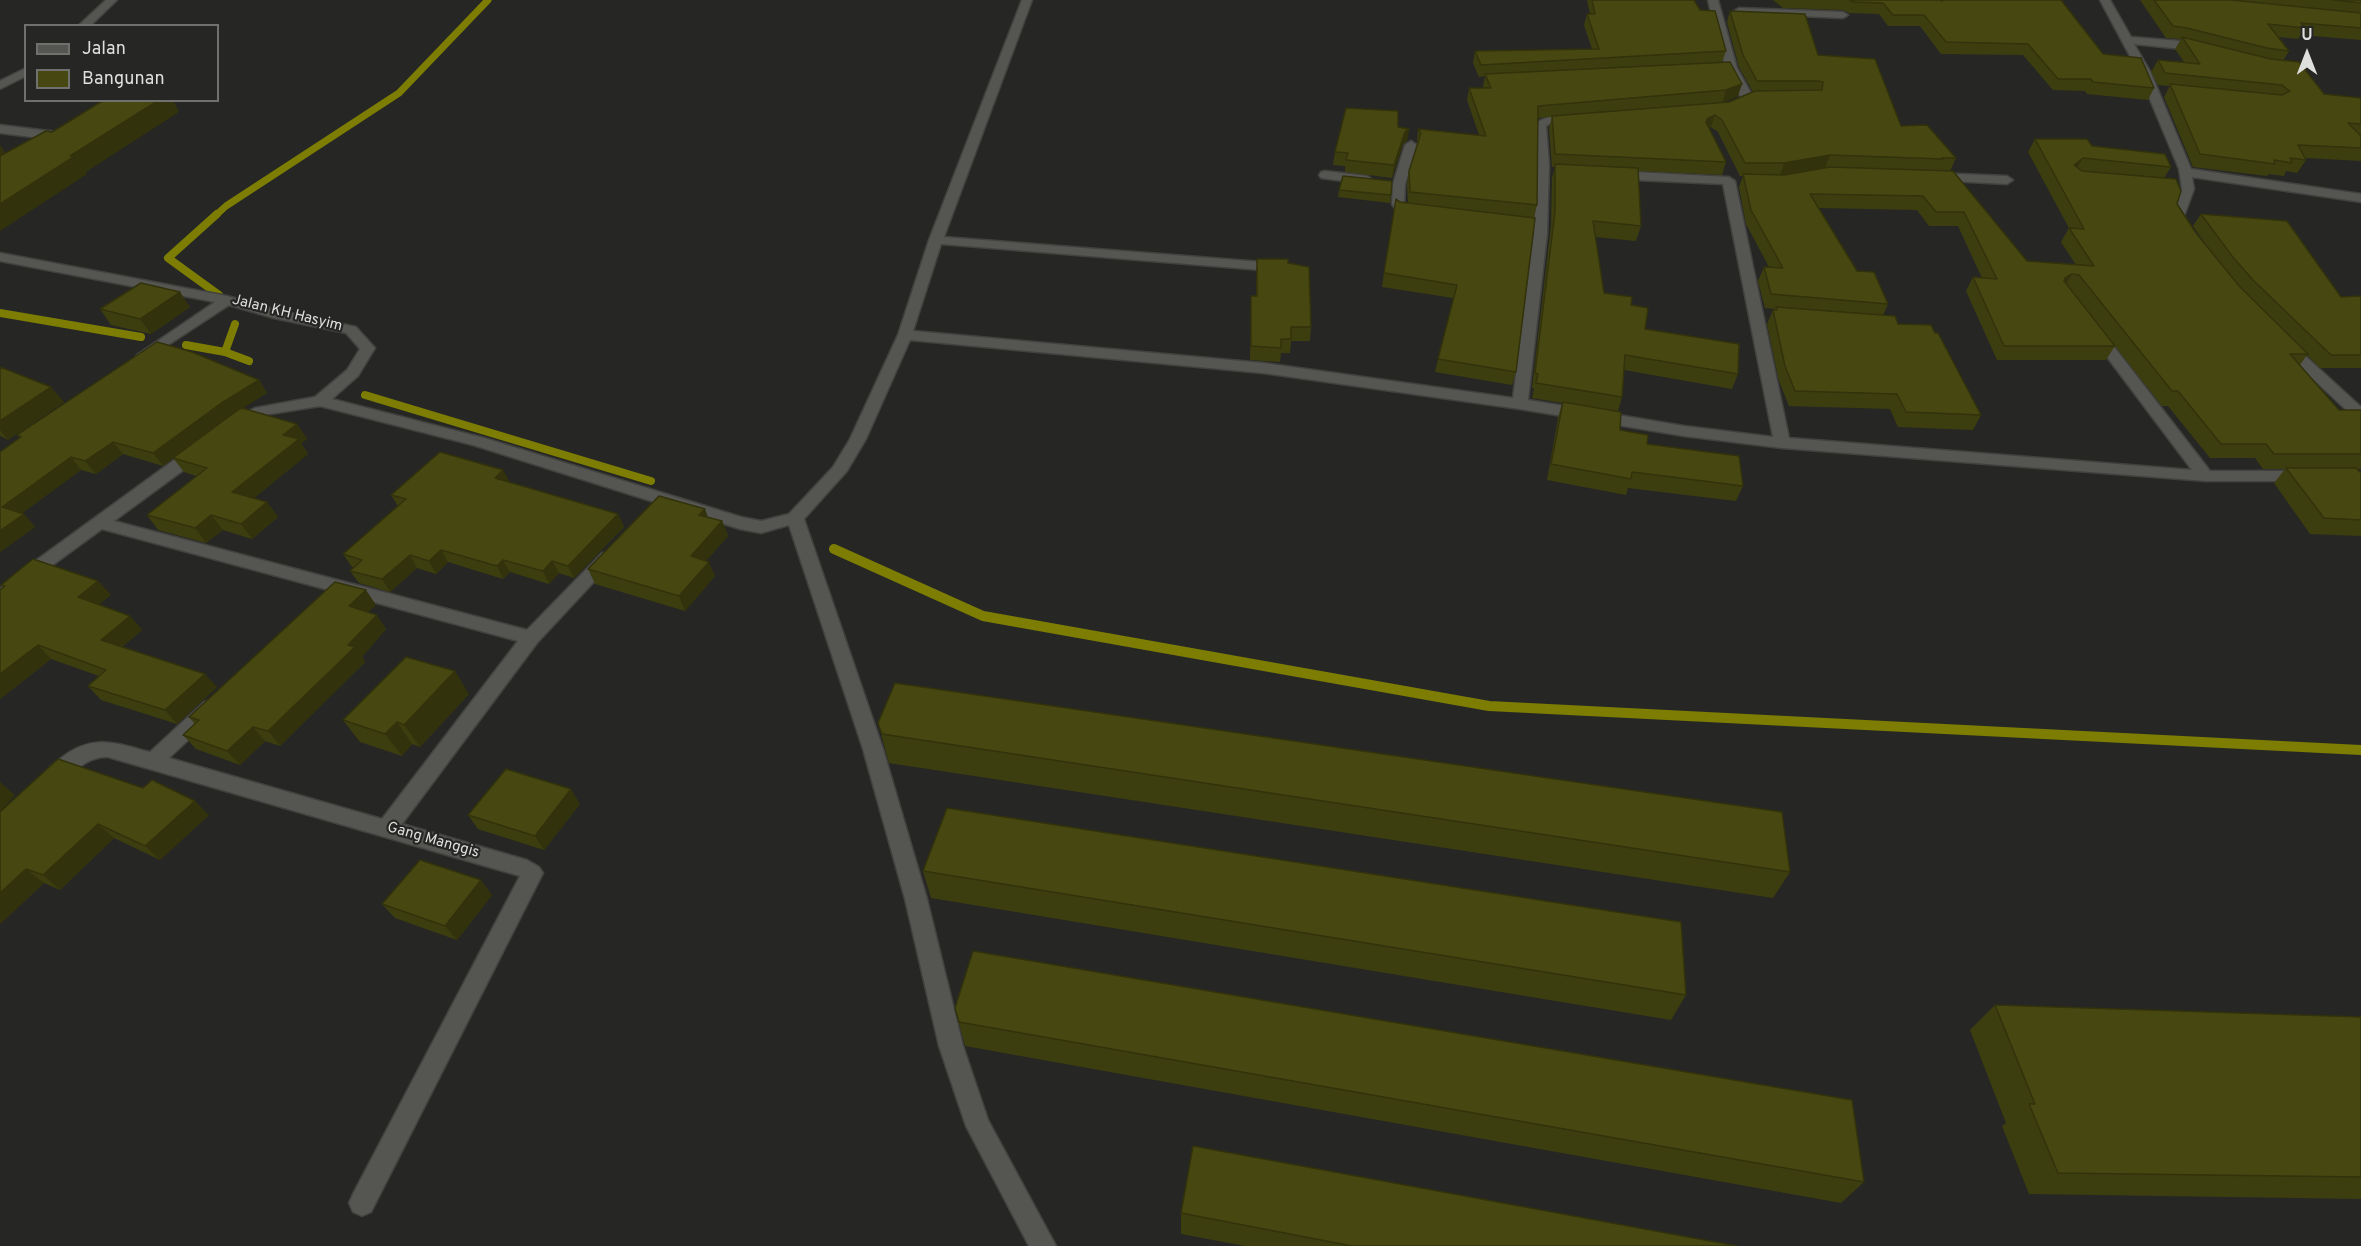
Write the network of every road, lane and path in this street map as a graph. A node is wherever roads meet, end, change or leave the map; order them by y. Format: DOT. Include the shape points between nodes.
graph roads {
  1 [pos="112,0"];
  2 [pos="1028,0"];
  3 [pos="2105,0"];
  4 [pos="1714,5"];
  5 [pos="1843,15"];
  6 [pos="85,24"];
  7 [pos="2128,40"];
  8 [pos="2212,51"];
  9 [pos="24,72"];
  10 [pos="0,86"];
  11 [pos="1780,98"];
  12 [pos="1592,117"];
  13 [pos="0,129"];
  14 [pos="1411,145"];
  15 [pos="47,148"];
  16 [pos="2185,172"];
  17 [pos="1324,175"];
  18 [pos="1602,175"];
  19 [pos="1917,177"];
  20 [pos="2007,180"];
  21 [pos="1388,183"];
  22 [pos="2361,198"];
  23 [pos="1426,213"];
  24 [pos="936,240"];
  25 [pos="2194,245"];
  26 [pos="0,256"];
  27 [pos="1262,266"];
  28 [pos="227,300"];
  29 [pos="2087,322"];
  30 [pos="905,335"];
  31 [pos="2278,339"];
  32 [pos="129,368"];
  33 [pos="320,401"];
  34 [pos="1520,404"];
  35 [pos="2361,416"];
  36 [pos="1782,443"];
  37 [pos="2206,476"];
  38 [pos="2313,476"];
  39 [pos="663,499"];
  40 [pos="647,516"];
  41 [pos="795,518"];
  42 [pos="102,523"];
  43 [pos="622,542"];
  44 [pos="341,587"];
  45 [pos="0,599"];
  46 [pos="324,603"];
  47 [pos="531,638"];
  48 [pos="221,698"];
  49 [pos="153,760"];
  50 [pos="40,790"];
  51 [pos="387,828"];
  52 [pos="362,1203"];
  53 [pos="1042,1246"];
  1 -- 6 [label="street"];
  2 -- 24 [label="street"];
  3 -- 7 [label="street"];
  4 -- 5 [label="street"];
  4 -- 11 [label="street" via="1725,68 1744,100"];
  7 -- 8 [label="street"];
  7 -- 16 [label="street" via="2158,91"];
  9 -- 10 [label="street"];
  12 -- 34 [label="street" via="1541,123 1550,172 1536,225"];
  13 -- 15 [label="street" via="71,134"];
  14 -- 21 [label="street"];
  16 -- 22 [label="street"];
  16 -- 25 [label="street" via="2177,216"];
  17 -- 21 [label="street"];
  18 -- 36 [label="street" via="1734,179"];
  19 -- 20 [label="street"];
  21 -- 23 [label="street" via="1401,208"];
  24 -- 27 [label="street"];
  24 -- 30 [label="street"];
  26 -- 28 [label="street, Jalan KH Hasyim"];
  28 -- 32 [label="street"];
  28 -- 33 [label="street, Jalan KH Hasyim" via="351,330 368,348 353,373"];
  29 -- 37 [label="street"];
  30 -- 34 [label="street" via="1263,368"];
  30 -- 41 [label="street" via="858,439 839,471"];
  31 -- 35 [label="street"];
  33 -- 39 [label="street" via="514,451"];
  33 -- 42 [label="street" via="260,411 242,418"];
  34 -- 36 [label="street"];
  36 -- 37 [label="street"];
  37 -- 38 [label="street"];
  39 -- 40 [label="street"];
  39 -- 41 [label="street" via="740,524 761,527"];
  41 -- 53 [label="street" via="873,749 916,899 951,1046 974,1116"];
  42 -- 44 [label="street"];
  42 -- 45 [label="street"];
  43 -- 47 [label="street"];
  44 -- 46 [label="street"];
  44 -- 47 [label="street"];
  47 -- 51 [label="street"];
  48 -- 49 [label="street"];
  49 -- 50 [label="street, Gang Manggis" via="98,747 71,760"];
  49 -- 51 [label="street, Gang Manggis"];
  51 -- 52 [label="street, Gang Manggis" via="532,873"];
}
